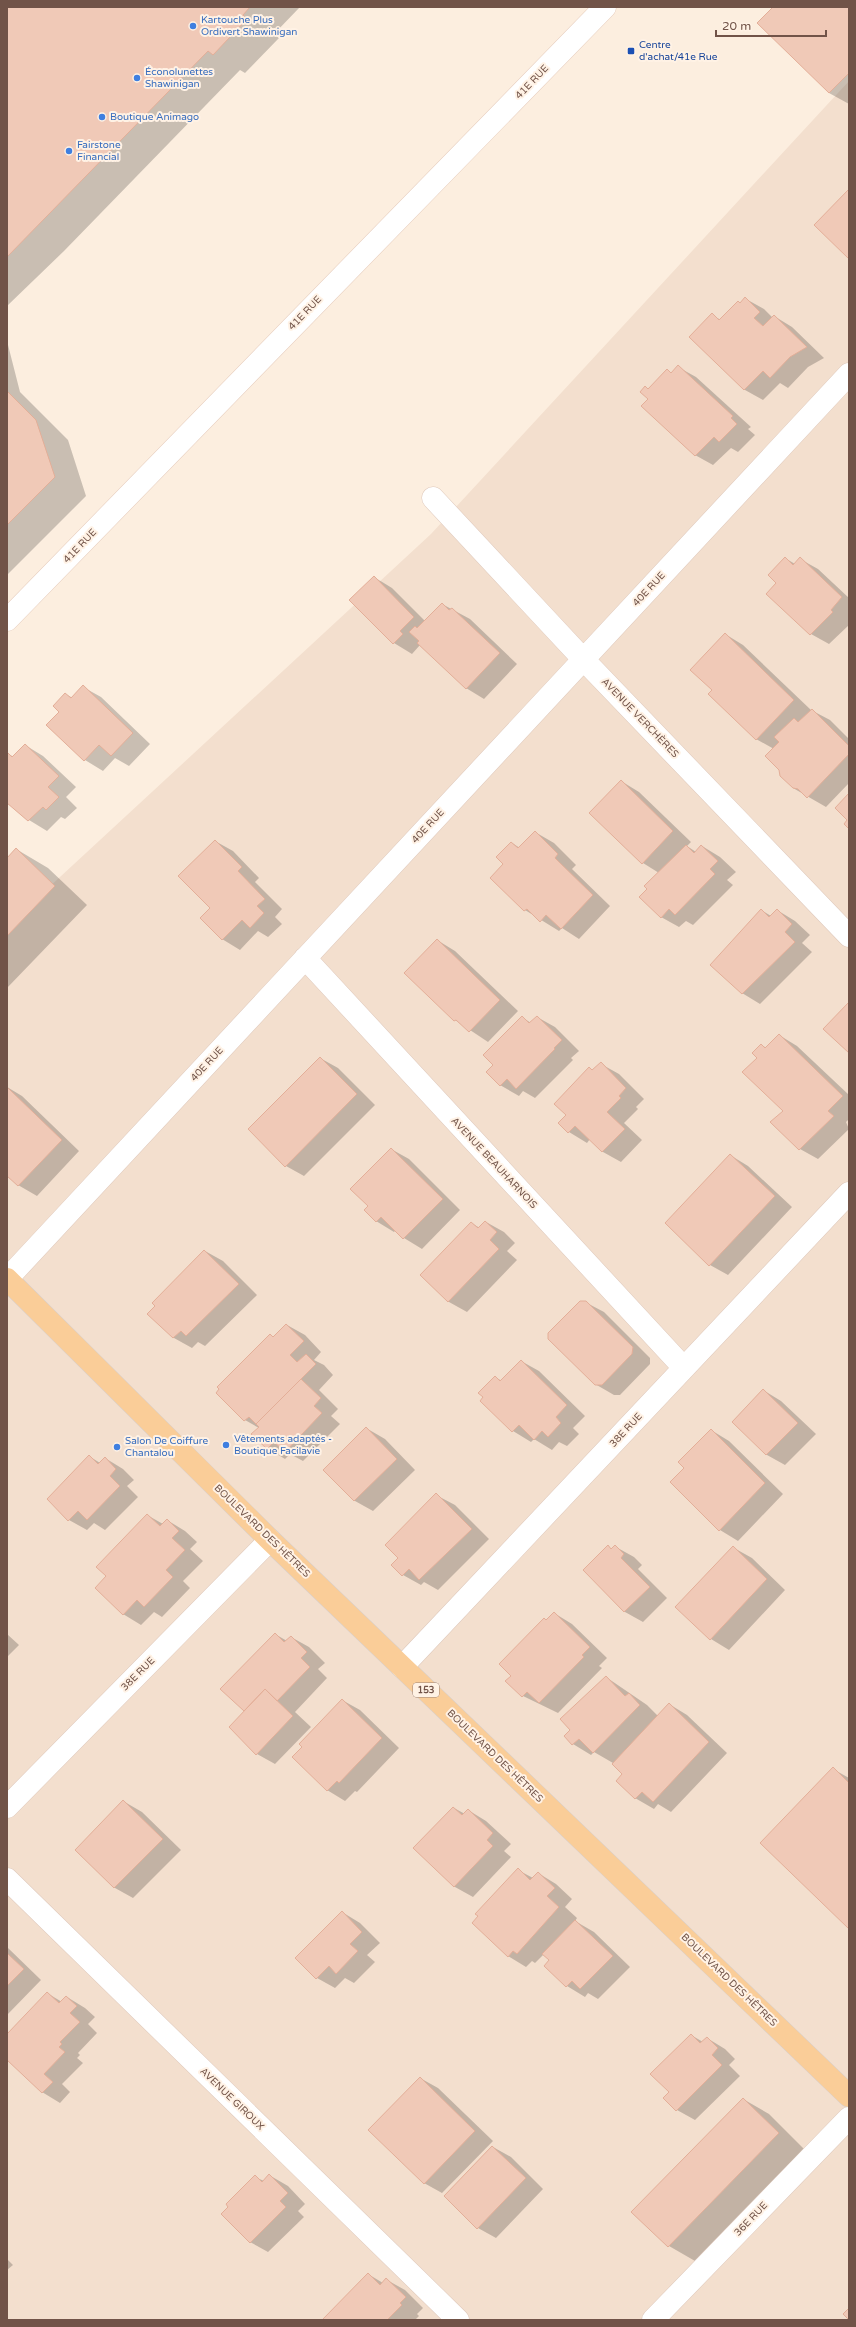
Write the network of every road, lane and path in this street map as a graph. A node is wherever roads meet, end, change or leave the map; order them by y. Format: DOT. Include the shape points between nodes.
graph roads {
  1 [pos="605,7"];
  2 [pos="849,374"];
  3 [pos="433,498"];
  4 [pos="7,620"];
  5 [pos="583,659"];
  6 [pos="849,936"];
  7 [pos="305,958"];
  8 [pos="849,1193"];
  9 [pos="7,1279"];
  10 [pos="684,1368"];
  11 [pos="270,1540"];
  12 [pos="402,1667"];
  13 [pos="7,1807"];
  14 [pos="7,1879"];
  15 [pos="849,2096"];
  16 [pos="849,2118"];
  17 [pos="458,2320"];
  18 [pos="654,2320"];
  1 -- 4 [label="street, 41E RUE"];
  2 -- 5 [label="street, 40E RUE"];
  3 -- 5 [label="street, AVENUE VERCHÈRES"];
  5 -- 6 [label="street, AVENUE VERCHÈRES"];
  5 -- 7 [label="street, 40E RUE"];
  7 -- 9 [label="street, 40E RUE"];
  7 -- 10 [label="street, AVENUE BEAUHARNOIS"];
  8 -- 10 [label="street, 38E RUE"];
  9 -- 11 [label="main road, BOULEVARD DES HÊTRES / 153"];
  10 -- 12 [label="street, 38E RUE"];
  11 -- 12 [label="main road, BOULEVARD DES HÊTRES / 153"];
  11 -- 13 [label="street, 38E RUE"];
  12 -- 15 [label="main road, BOULEVARD DES HÊTRES / 153"];
  14 -- 17 [label="street, AVENUE GIROUX"];
  16 -- 18 [label="street, 36E RUE"];
}
